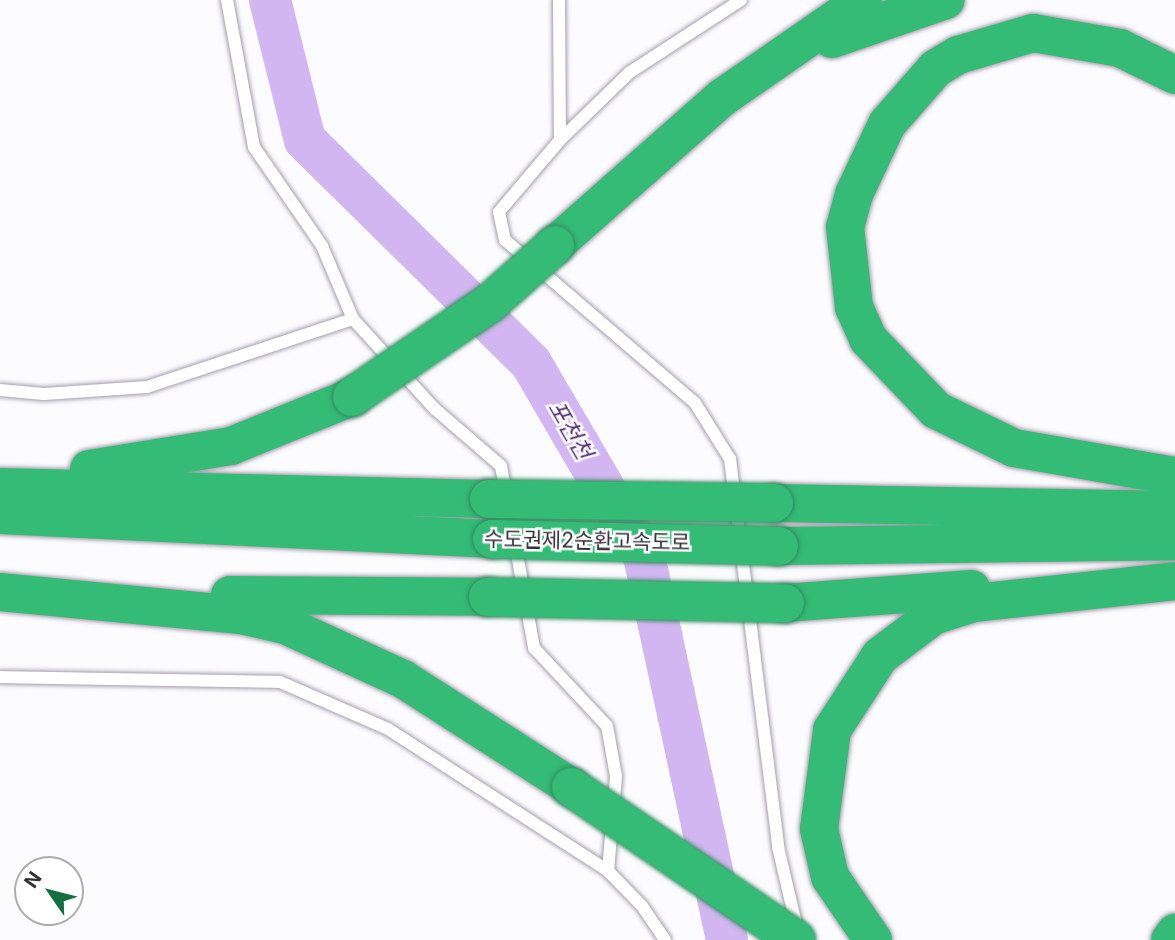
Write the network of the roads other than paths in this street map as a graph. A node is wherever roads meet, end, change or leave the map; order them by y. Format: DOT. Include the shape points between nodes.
graph roads {
  1 [pos="227,0"];
  2 [pos="559,0"];
  3 [pos="741,0"];
  4 [pos="863,0"];
  5 [pos="946,0"];
  6 [pos="1175,75"];
  7 [pos="723,96"];
  8 [pos="560,140"];
  9 [pos="353,319"];
  10 [pos="0,390"];
  11 [pos="0,472"];
  12 [pos="1175,476"];
  13 [pos="0,487"];
  14 [pos="1175,510"];
  15 [pos="0,515"];
  16 [pos="1175,541"];
  17 [pos="1161,582"];
  18 [pos="0,592"];
  19 [pos="0,677"];
  20 [pos="608,871"];
  21 [pos="1175,933"];
  22 [pos="665,940"];
  23 [pos="798,940"];
  24 [pos="873,940"];
  25 [pos="1170,940"];
  1 -- 9 [label="lane" via="254,147 322,246"];
  2 -- 8 [label="lane"];
  3 -- 8 [label="lane" via="630,72"];
  4 -- 7 [label="highway"];
  5 -- 7 [label="highway" via="844,34"];
  6 -- 12 [label="highway" via="1120,48 1033,33 958,55 936,68 887,124 853,194 845,227 854,307 868,339 936,410 1014,448"];
  7 -- 11 [label="highway, bridge" via="490,303 352,397 231,446 67,472"];
  8 -- 23 [label="lane" via="499,212 505,240 695,403 730,459 778,847"];
  9 -- 10 [label="lane" via="147,387 44,394"];
  9 -- 20 [label="lane" via="435,409 501,466 534,648 607,726 616,776"];
  13 -- 14 [label="highway, 수도권제2순환고속도로, bridge"];
  15 -- 16 [label="highway, 수도권제2순환고속도로, bridge" via="492,539 779,546"];
  17 -- 18 [label="highway, bridge" via="785,603"];
  17 -- 24 [label="highway" via="995,597 951,609 915,628 873,666 832,730 819,829 830,877"];
  18 -- 23 [label="highway, bridge" via="241,615 285,625 403,679"];
  19 -- 20 [label="lane" via="281,682 388,729"];
  20 -- 22 [label="lane" via="642,906"];
  21 -- 25 [label="highway"];
}
